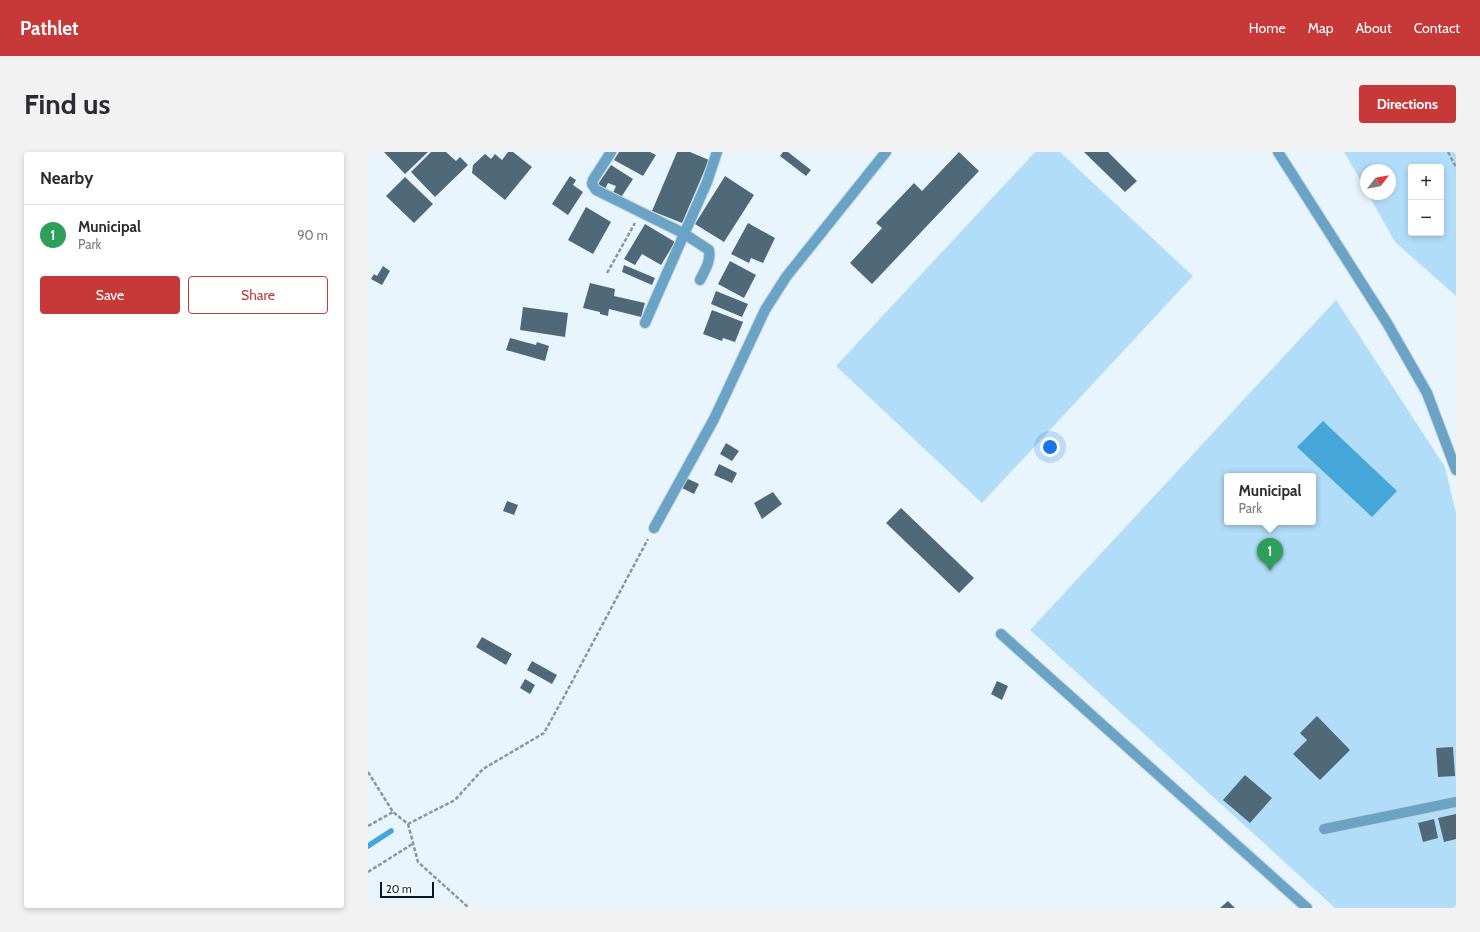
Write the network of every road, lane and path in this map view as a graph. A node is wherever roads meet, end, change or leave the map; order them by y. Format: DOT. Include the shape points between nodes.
graph roads {
  1 [pos="611,152"];
  2 [pos="717,152"];
  3 [pos="886,152"];
  4 [pos="1278,152"];
  5 [pos="1448,152"];
  6 [pos="1456,167"];
  7 [pos="641,213"];
  8 [pos="683,233"];
  9 [pos="607,273"];
  10 [pos="700,280"];
  11 [pos="645,323"];
  12 [pos="1456,470"];
  13 [pos="654,528"];
  14 [pos="1001,634"];
  15 [pos="368,772"];
  16 [pos="1456,802"];
  17 [pos="393,812"];
  18 [pos="408,824"];
  19 [pos="368,826"];
  20 [pos="1324,829"];
  21 [pos="414,843"];
  22 [pos="368,872"];
  23 [pos="469,908"];
  24 [pos="1307,908"];
  1 -- 7 [label="street" via="592,184 596,190"];
  2 -- 8 [label="street" via="707,182"];
  3 -- 13 [label="street" via="786,277 765,310 714,418"];
  4 -- 12 [label="street" via="1387,323 1427,393"];
  5 -- 6 [label="path"];
  7 -- 8 [label="street"];
  7 -- 9 [label="path"];
  8 -- 10 [label="street" via="709,250 709,260"];
  8 -- 11 [label="street"];
  13 -- 18 [label="path" via="544,733 483,770 455,800"];
  14 -- 24 [label="street"];
  15 -- 17 [label="path"];
  16 -- 20 [label="street"];
  17 -- 18 [label="path"];
  17 -- 19 [label="path"];
  18 -- 21 [label="path"];
  21 -- 22 [label="path"];
  21 -- 23 [label="path" via="418,862"];
}
